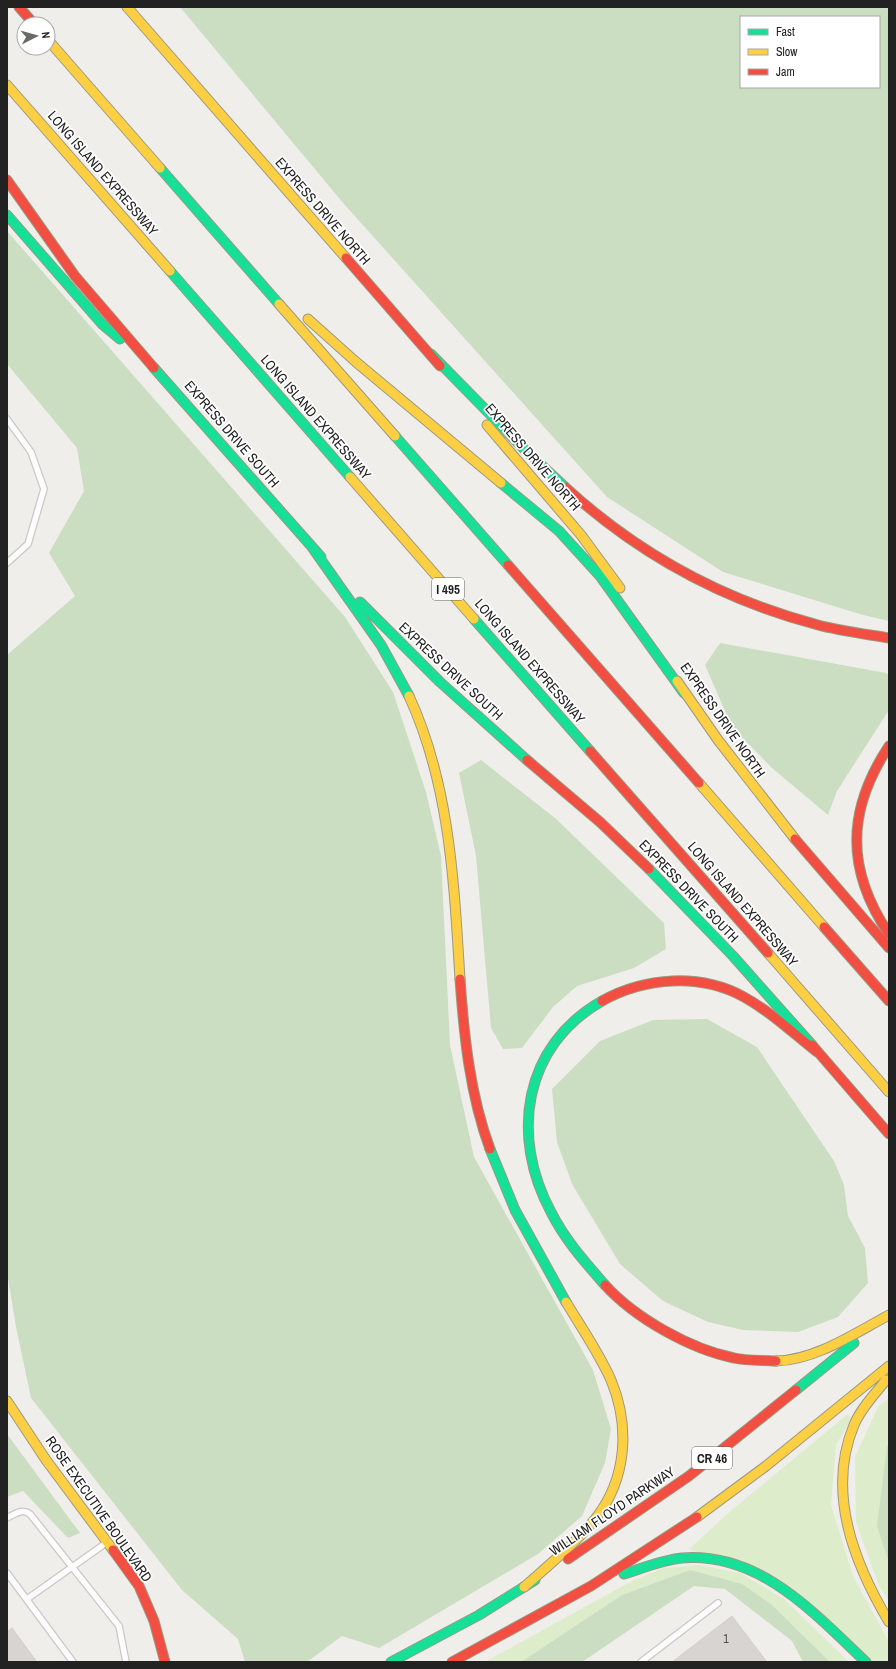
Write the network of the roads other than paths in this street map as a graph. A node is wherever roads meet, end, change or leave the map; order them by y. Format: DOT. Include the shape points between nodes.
graph roads {
  1 [pos="19,7"];
  2 [pos="127,7"];
  3 [pos="132,11"];
  4 [pos="27,16"];
  5 [pos="56,49"];
  6 [pos="7,85"];
  7 [pos="7,180"];
  8 [pos="7,215"];
  9 [pos="241,260"];
  10 [pos="431,354"];
  11 [pos="154,368"];
  12 [pos="7,419"];
  13 [pos="312,547"];
  14 [pos="7,563"];
  15 [pos="889,638"];
  16 [pos="684,692"];
  17 [pos="889,746"];
  18 [pos="889,934"];
  19 [pos="889,948"];
  20 [pos="889,1001"];
  21 [pos="817,1052"];
  22 [pos="889,1092"];
  23 [pos="889,1134"];
  24 [pos="889,1315"];
  25 [pos="889,1366"];
  26 [pos="889,1377"];
  27 [pos="7,1401"];
  28 [pos="7,1518"];
  29 [pos="107,1542"];
  30 [pos="73,1566"];
  31 [pos="7,1573"];
  32 [pos="595,1583"];
  33 [pos="524,1587"];
  34 [pos="27,1599"];
  35 [pos="718,1603"];
  36 [pos="889,1622"];
  37 [pos="73,1662"];
  38 [pos="126,1662"];
  39 [pos="165,1662"];
  40 [pos="390,1662"];
  41 [pos="452,1662"];
  42 [pos="641,1662"];
  43 [pos="866,1662"];
  1 -- 4 [label="main road"];
  2 -- 3 [label="main road, EXPRESS DRIVE NORTH"];
  3 -- 10 [label="main road, EXPRESS DRIVE NORTH"];
  5 -- 9 [label="main road"];
  6 -- 22 [label="main road, LONG ISLAND EXPRESSWAY / I 495"];
  7 -- 11 [label="main road" via="75,276"];
  8 -- 11 [label="main road, EXPRESS DRIVE SOUTH" via="102,324"];
  9 -- 16 [label="main road" via="356,362 559,531 600,576"];
  9 -- 20 [label="main road"];
  10 -- 15 [label="main road" via="571,493 644,549 715,588 759,606 817,625"];
  10 -- 16 [label="main road, EXPRESS DRIVE NORTH" via="468,402 604,563"];
  11 -- 13 [label="main road, EXPRESS DRIVE SOUTH"];
  12 -- 14 [label="lane" via="31,452 44,489 28,544"];
  13 -- 21 [label="main road, EXPRESS DRIVE SOUTH" via="375,618 431,674 603,825 667,887 751,976"];
  13 -- 33 [label="main road" via="392,663 427,744 447,830 466,1041 473,1088 484,1131 510,1202 611,1378 620,1407 623,1436 620,1465 604,1506 574,1541"];
  16 -- 19 [label="main road, EXPRESS DRIVE NORTH" via="778,820"];
  17 -- 18 [label="main road" via="867,782 856,830 858,864 862,880 875,912"];
  21 -- 23 [label="main road, EXPRESS DRIVE SOUTH"];
  21 -- 24 [label="main road" via="751,1001 718,986 665,980 615,992 584,1011 570,1024 556,1039 537,1074 528,1108 531,1160 542,1192 560,1230 597,1278 642,1316 695,1345 733,1358 766,1361 792,1359 820,1350"];
  24 -- 33 [label="main road, WILLIAM FLOYD PARKWAY / CR 46" via="689,1476 612,1531"];
  25 -- 32 [label="main road, CR 46" via="725,1498"];
  26 -- 36 [label="main road" via="870,1400 854,1426 842,1472 844,1509 853,1549 868,1587"];
  27 -- 29 [label="main road, ROSE EXECUTIVE BOULEVARD" via="46,1460"];
  28 -- 30 [label="lane" via="25,1510"];
  29 -- 30 [label="lane"];
  29 -- 39 [label="main road, ROSE EXECUTIVE BOULEVARD" via="139,1586 154,1621"];
  30 -- 34 [label="lane"];
  30 -- 38 [label="lane" via="119,1626"];
  31 -- 34 [label="lane"];
  32 -- 41 [label="main road, CR 46" via="506,1635"];
  32 -- 43 [label="main road" via="682,1558 709,1558 736,1563 762,1574 788,1591"];
  33 -- 40 [label="main road, WILLIAM FLOYD PARKWAY / CR 46"];
  34 -- 37 [label="lane"];
  35 -- 42 [label="lane"];
}
